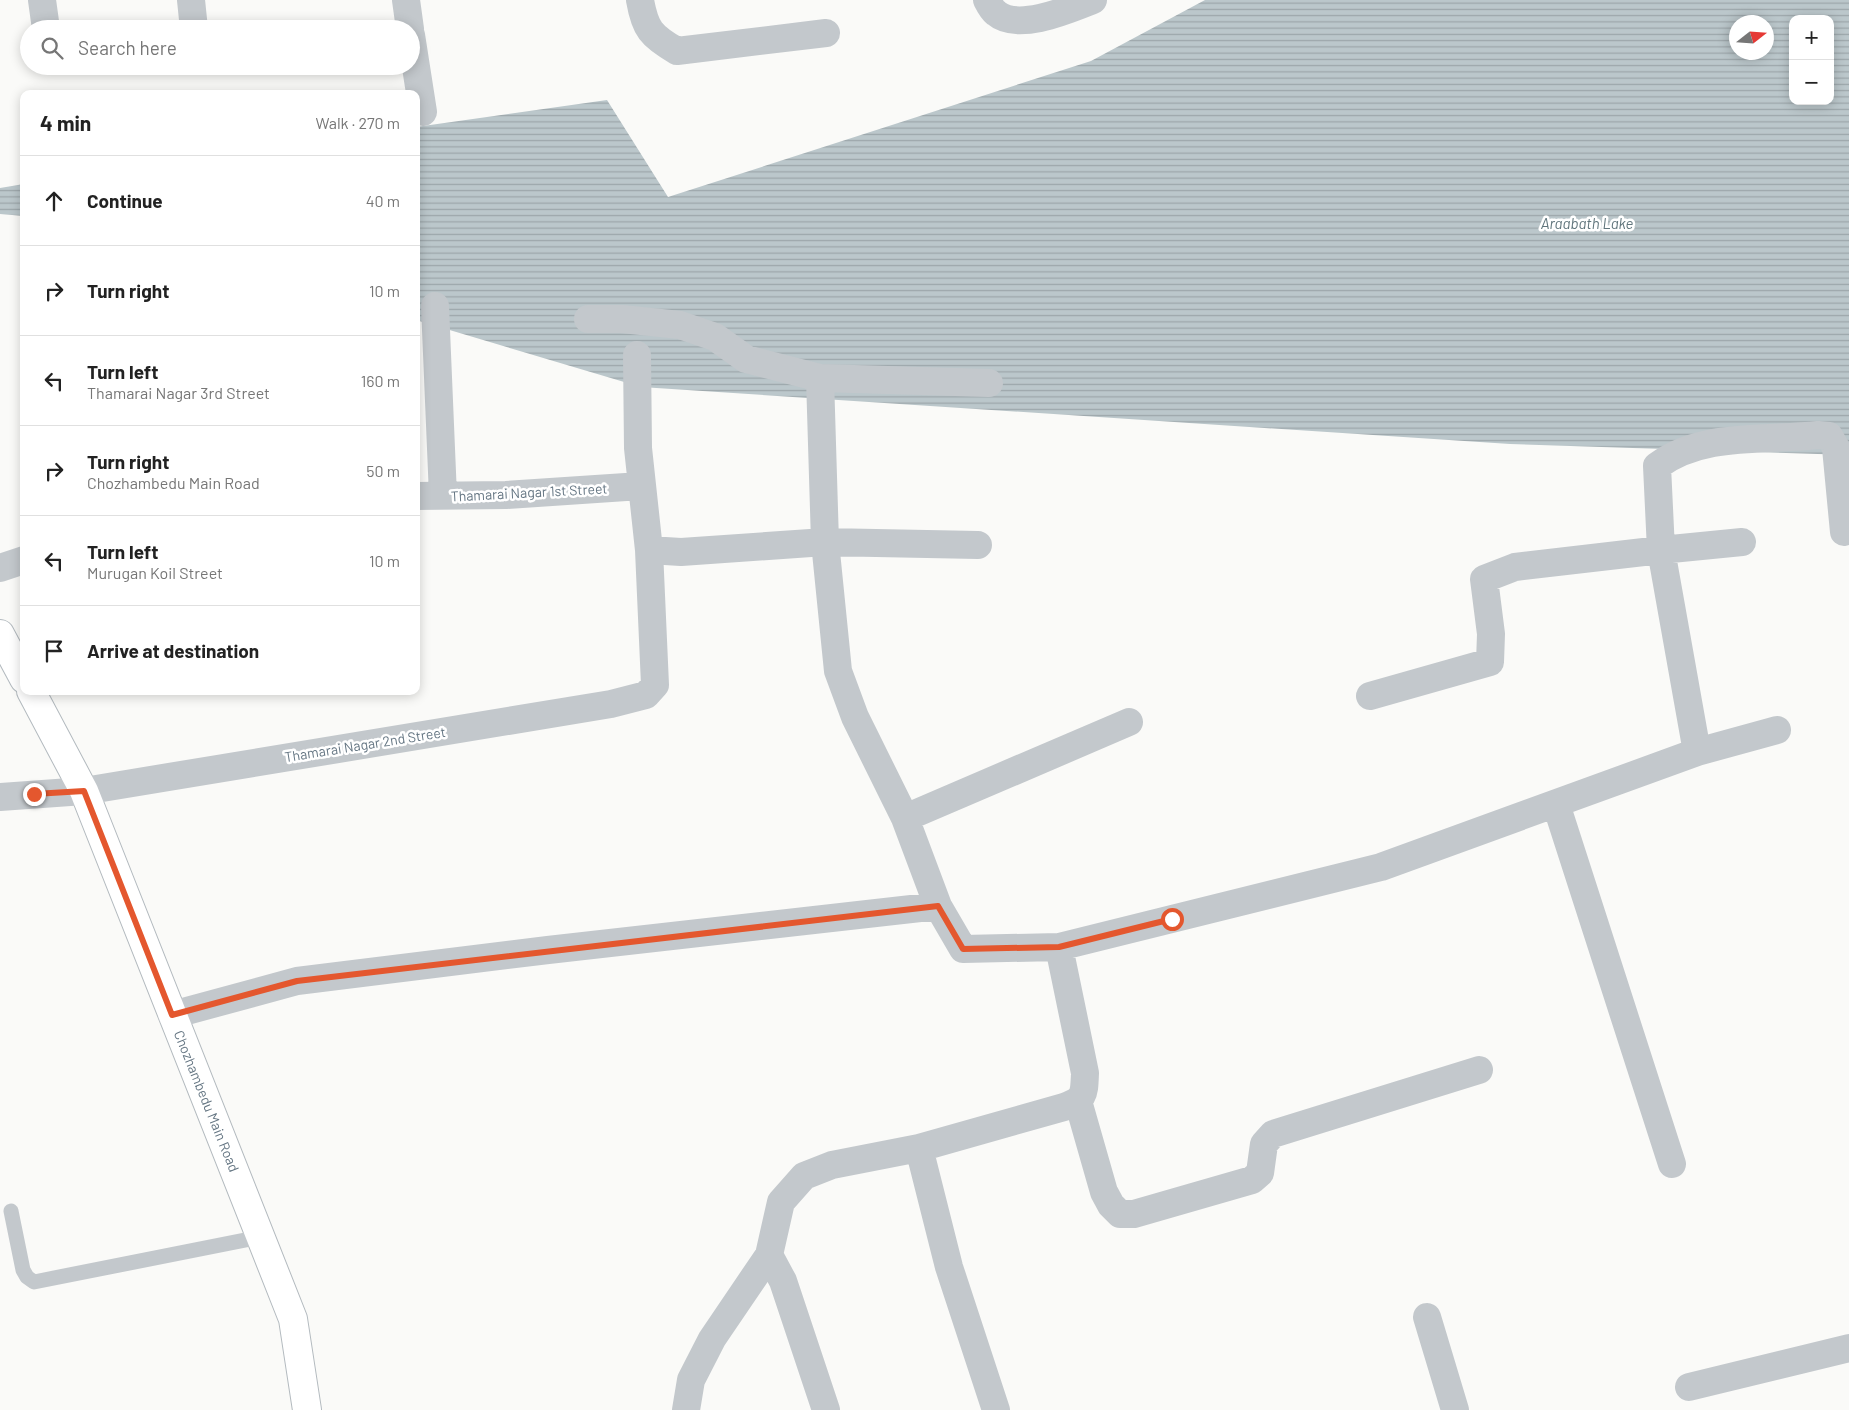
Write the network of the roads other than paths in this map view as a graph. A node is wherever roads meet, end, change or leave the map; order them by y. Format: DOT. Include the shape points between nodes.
graph roads {
  1 [pos="42,0"];
  2 [pos="191,0"];
  3 [pos="406,0"];
  4 [pos="640,0"];
  5 [pos="987,0"];
  6 [pos="1093,0"];
  7 [pos="45,20"];
  8 [pos="193,20"];
  9 [pos="409,20"];
  10 [pos="826,33"];
  11 [pos="417,75"];
  12 [pos="420,90"];
  13 [pos="420,93"];
  14 [pos="423,112"];
  15 [pos="434,306"];
  16 [pos="588,320"];
  17 [pos="637,355"];
  18 [pos="820,378"];
  19 [pos="989,383"];
  20 [pos="641,486"];
  21 [pos="420,496"];
  22 [pos="443,496"];
  23 [pos="1844,532"];
  24 [pos="825,542"];
  25 [pos="1742,542"];
  26 [pos="978,545"];
  27 [pos="649,550"];
  28 [pos="1661,550"];
  29 [pos="20,561"];
  30 [pos="0,568"];
  31 [pos="0,634"];
  32 [pos="20,672"];
  33 [pos="32,695"];
  34 [pos="1370,696"];
  35 [pos="1129,722"];
  36 [pos="1777,730"];
  37 [pos="1697,752"];
  38 [pos="84,791"];
  39 [pos="0,797"];
  40 [pos="1556,804"];
  41 [pos="905,818"];
  42 [pos="938,906"];
  43 [pos="1059,947"];
  44 [pos="172,1015"];
  45 [pos="1479,1070"];
  46 [pos="1078,1101"];
  47 [pos="919,1148"];
  48 [pos="1672,1164"];
  49 [pos="11,1210"];
  50 [pos="260,1237"];
  51 [pos="769,1255"];
  52 [pos="1427,1317"];
  53 [pos="1849,1348"];
  54 [pos="1689,1387"];
  55 [pos="307,1410"];
  56 [pos="686,1410"];
  57 [pos="826,1410"];
  58 [pos="996,1410"];
  59 [pos="1455,1410"];
  1 -- 7 [label="street"];
  2 -- 8 [label="street"];
  3 -- 9 [label="street"];
  4 -- 10 [label="street" via="644,22 659,41 677,51"];
  5 -- 6 [label="street" via="996,13 1010,20 1027,20"];
  11 -- 12 [label="street"];
  13 -- 14 [label="street"];
  15 -- 22 [label="street"];
  16 -- 18 [label="street" via="622,319 680,326 715,337 746,359"];
  17 -- 20 [label="street"];
  18 -- 19 [label="street"];
  18 -- 24 [label="street"];
  20 -- 22 [label="street, Thamarai Nagar 1st Street"];
  20 -- 27 [label="street"];
  21 -- 22 [label="street, Thamarai Nagar 1st Street"];
  23 -- 28 [label="street" via="1836,448 1828,436 1708,443 1657,466"];
  24 -- 26 [label="street"];
  24 -- 27 [label="street" via="681,552"];
  24 -- 41 [label="street" via="838,671 855,717"];
  25 -- 28 [label="street"];
  27 -- 38 [label="street, Thamarai Nagar 2nd Street" via="655,685 646,695"];
  28 -- 34 [label="street" via="1515,568 1484,579 1491,634 1490,662"];
  28 -- 37 [label="street"];
  29 -- 30 [label="street"];
  31 -- 32 [label="street"];
  33 -- 38 [label="street, Chozhambedu Main Road"];
  35 -- 41 [label="street"];
  36 -- 37 [label="street"];
  37 -- 40 [label="street"];
  38 -- 39 [label="street, Thamarai Nagar 2nd Street"];
  38 -- 44 [label="street, Chozhambedu Main Road"];
  40 -- 43 [label="street" via="1381,867"];
  40 -- 48 [label="street"];
  41 -- 42 [label="street"];
  42 -- 43 [label="street" via="963,949"];
  42 -- 44 [label="street" via="297,981"];
  43 -- 46 [label="street" via="1085,1073 1084,1093"];
  44 -- 50 [label="street, Chozhambedu Main Road"];
  45 -- 46 [label="street" via="1273,1134 1264,1144 1260,1173 1252,1180 1134,1214 1120,1214 1104,1192"];
  46 -- 47 [label="street"];
  47 -- 51 [label="street" via="832,1166 804,1176 781,1202"];
  47 -- 58 [label="street" via="949,1266"];
  49 -- 50 [label="lane" via="23,1270 26,1278 34,1282"];
  50 -- 55 [label="street, Chozhambedu Main Road" via="293,1320"];
  51 -- 56 [label="street" via="712,1338 691,1380"];
  51 -- 57 [label="street" via="783,1281"];
  52 -- 59 [label="street"];
  53 -- 54 [label="street"];
}
